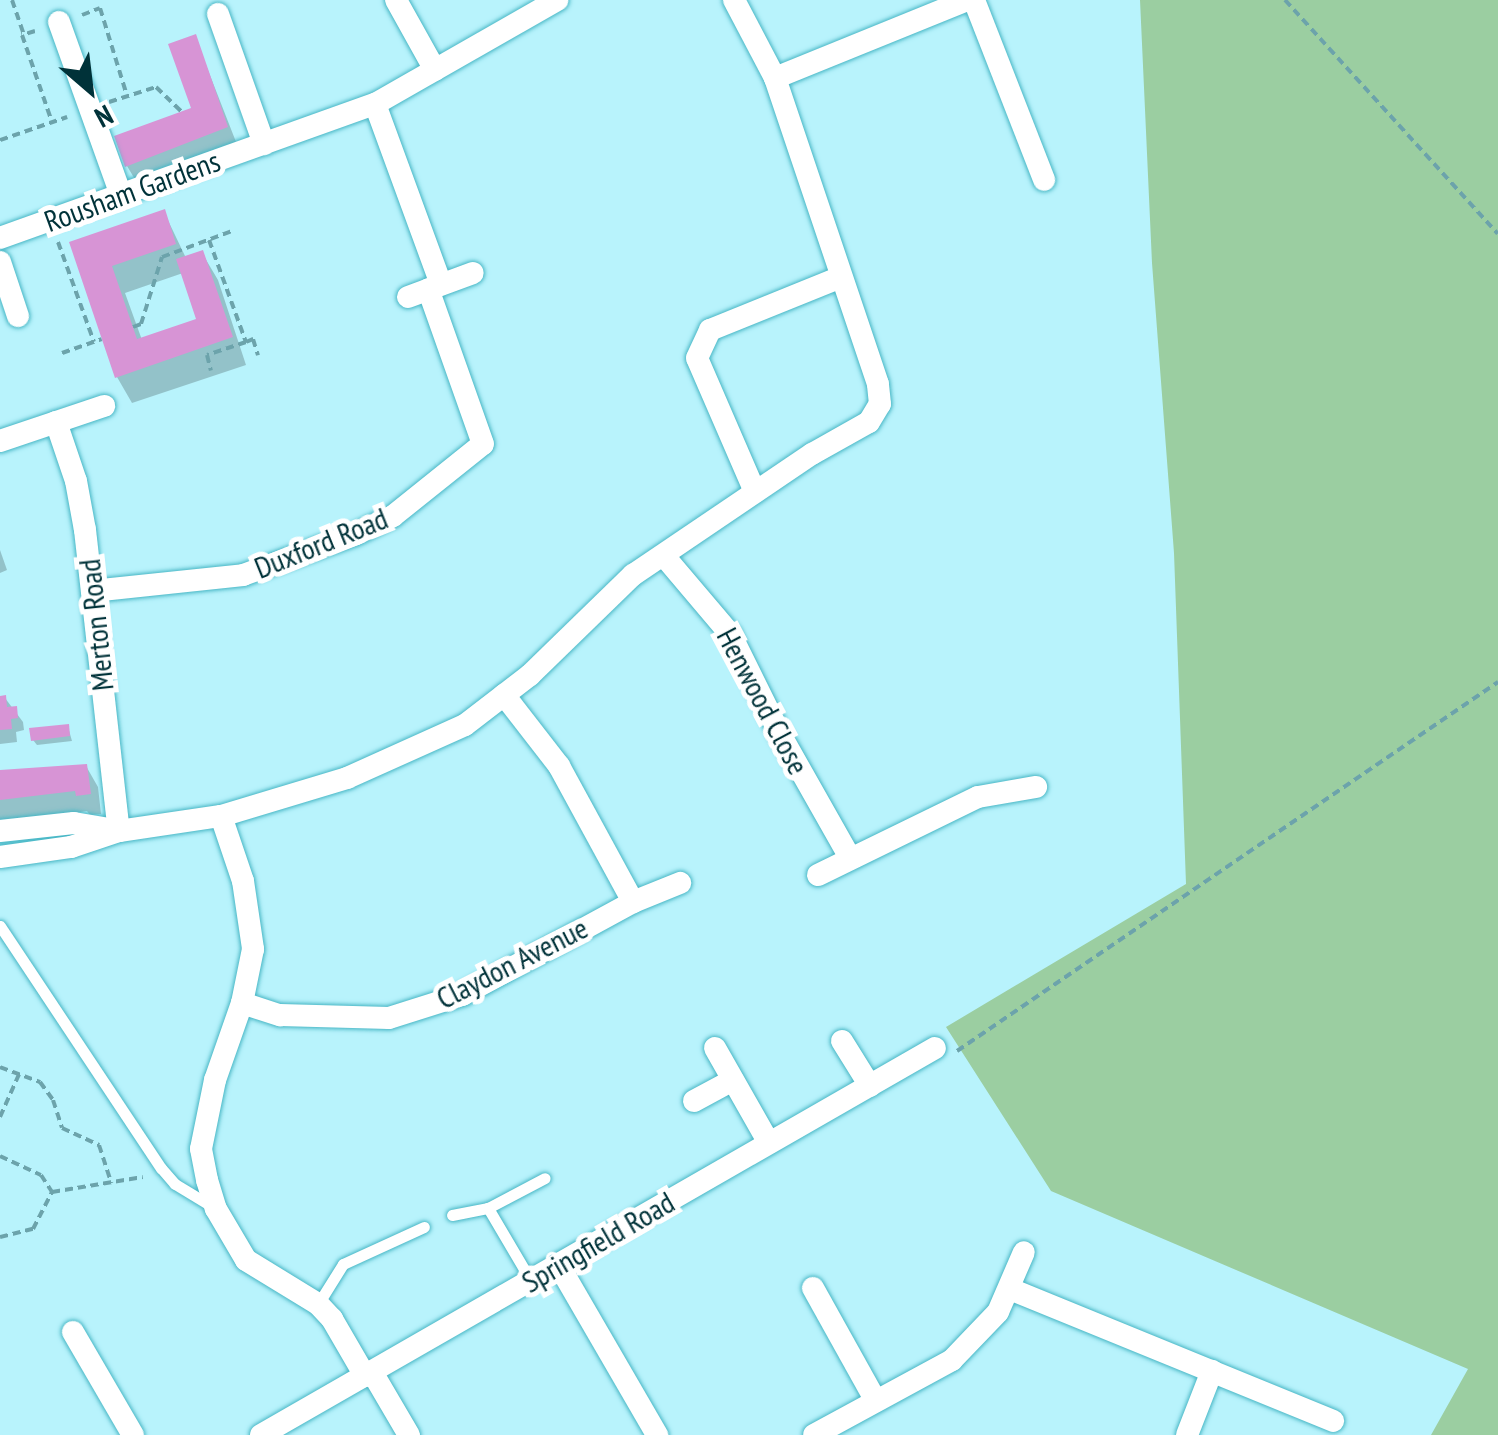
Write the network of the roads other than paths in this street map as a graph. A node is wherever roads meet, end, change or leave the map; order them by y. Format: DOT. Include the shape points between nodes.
graph roads {
  1 [pos="396,0"];
  2 [pos="557,0"];
  3 [pos="734,0"];
  4 [pos="971,0"];
  5 [pos="218,14"];
  6 [pos="59,22"];
  7 [pos="435,70"];
  8 [pos="775,78"];
  9 [pos="376,104"];
  10 [pos="264,144"];
  11 [pos="1044,180"];
  12 [pos="121,194"];
  13 [pos="0,238"];
  14 [pos="0,262"];
  15 [pos="473,273"];
  16 [pos="839,278"];
  17 [pos="426,290"];
  18 [pos="18,316"];
  19 [pos="104,406"];
  20 [pos="56,422"];
  21 [pos="0,441"];
  22 [pos="755,492"];
  23 [pos="664,556"];
  24 [pos="92,591"];
  25 [pos="504,695"];
  26 [pos="1036,787"];
  27 [pos="221,816"];
  28 [pos="0,831"];
  29 [pos="119,831"];
  30 [pos="849,856"];
  31 [pos="0,857"];
  32 [pos="818,875"];
  33 [pos="680,883"];
  34 [pos="633,902"];
  35 [pos="0,926"];
  36 [pos="242,1003"];
  37 [pos="842,1041"];
  38 [pos="715,1048"];
  39 [pos="935,1048"];
  40 [pos="734,1080"];
  41 [pos="870,1086"];
  42 [pos="694,1101"];
  43 [pos="769,1143"];
  44 [pos="546,1178"];
  45 [pos="488,1208"];
  46 [pos="216,1209"];
  47 [pos="452,1215"];
  48 [pos="424,1228"];
  49 [pos="1024,1252"];
  50 [pos="558,1264"];
  51 [pos="531,1281"];
  52 [pos="813,1288"];
  53 [pos="1010,1289"];
  54 [pos="310,1299"];
  55 [pos="73,1332"];
  56 [pos="1212,1371"];
  57 [pos="368,1374"];
  58 [pos="876,1401"];
  59 [pos="1334,1421"];
  60 [pos="133,1435"];
  61 [pos="261,1435"];
  62 [pos="409,1435"];
  63 [pos="658,1435"];
  64 [pos="814,1435"];
  65 [pos="1187,1435"];
  1 -- 7 [label="street"];
  2 -- 7 [label="street, Rousham Gardens"];
  3 -- 8 [label="street"];
  4 -- 8 [label="street"];
  4 -- 11 [label="street"];
  5 -- 10 [label="street"];
  6 -- 12 [label="street"];
  7 -- 9 [label="street, Rousham Gardens"];
  8 -- 16 [label="street"];
  9 -- 10 [label="street, Rousham Gardens"];
  9 -- 17 [label="street"];
  10 -- 12 [label="street, Rousham Gardens"];
  12 -- 13 [label="street, Rousham Gardens"];
  14 -- 18 [label="street"];
  15 -- 17 [label="street"];
  16 -- 22 [label="street" via="880,404 869,422"];
  16 -- 22 [label="street" via="710,330 696,358"];
  17 -- 24 [label="street, Duxford Road" via="483,444 393,516 325,545 243,575"];
  19 -- 20 [label="street"];
  20 -- 21 [label="street"];
  20 -- 24 [label="street, Merton Road" via="76,480"];
  22 -- 23 [label="street"];
  23 -- 25 [label="street" via="633,575"];
  23 -- 30 [label="street, Henwood Close" via="731,635"];
  24 -- 29 [label="street, Merton Road"];
  25 -- 27 [label="street" via="465,725 347,778"];
  25 -- 34 [label="street" via="559,766"];
  26 -- 30 [label="street" via="978,797"];
  27 -- 29 [label="street"];
  27 -- 36 [label="street" via="243,881 252,949"];
  28 -- 29 [label="street" via="74,823"];
  29 -- 31 [label="street" via="71,847"];
  30 -- 32 [label="street"];
  33 -- 34 [label="street, Claydon Avenue"];
  34 -- 36 [label="street, Claydon Avenue" via="462,996 389,1018 280,1015"];
  35 -- 46 [label="lane" via="161,1168"];
  36 -- 46 [label="street" via="201,1149"];
  37 -- 41 [label="street"];
  38 -- 40 [label="street"];
  39 -- 41 [label="street, Springfield Road"];
  40 -- 42 [label="street"];
  40 -- 43 [label="street"];
  41 -- 43 [label="street, Springfield Road"];
  43 -- 50 [label="street, Springfield Road"];
  44 -- 45 [label="lane"];
  45 -- 47 [label="lane"];
  45 -- 51 [label="lane"];
  46 -- 54 [label="street" via="246,1260"];
  48 -- 54 [label="lane" via="343,1264"];
  49 -- 53 [label="street"];
  50 -- 51 [label="street, Springfield Road"];
  50 -- 63 [label="street"];
  51 -- 57 [label="street, Springfield Road"];
  52 -- 58 [label="street"];
  53 -- 56 [label="street"];
  53 -- 58 [label="street" via="976,1339 952,1360"];
  54 -- 57 [label="street" via="332,1319"];
  55 -- 60 [label="street"];
  56 -- 59 [label="street"];
  56 -- 65 [label="street"];
  57 -- 61 [label="street, Springfield Road"];
  57 -- 62 [label="street"];
  58 -- 64 [label="street"];
}
